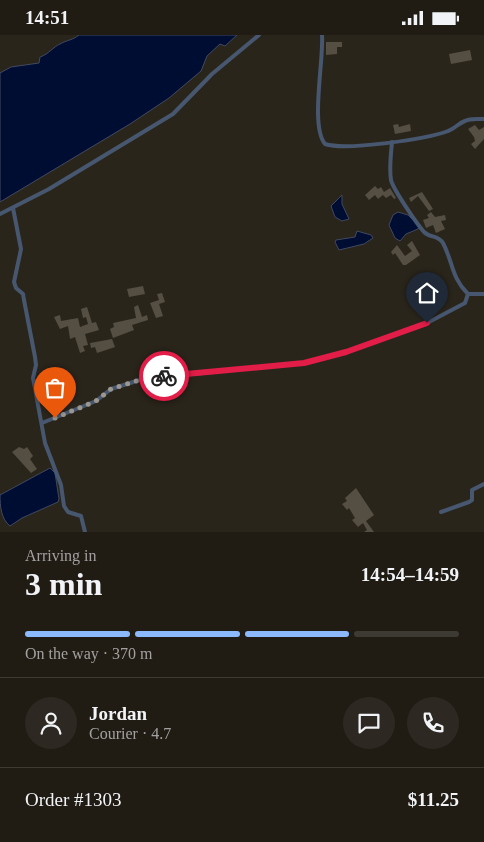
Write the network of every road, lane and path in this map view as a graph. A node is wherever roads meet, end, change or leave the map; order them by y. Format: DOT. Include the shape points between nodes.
graph roads {
  1 [pos="259,35"];
  2 [pos="322,35"];
  3 [pos="484,119"];
  4 [pos="392,142"];
  5 [pos="13,208"];
  6 [pos="0,214"];
  7 [pos="468,294"];
  8 [pos="484,294"];
  9 [pos="42,423"];
  10 [pos="484,484"];
  11 [pos="441,512"];
  12 [pos="85,532"];
  1 -- 5 [label="street" via="212,74 173,114"];
  2 -- 4 [label="street" via="319,114 322,140 325,144 342,147"];
  3 -- 4 [label="street" via="464,121 454,129 438,134"];
  4 -- 7 [label="street" via="390,166 394,187 424,232 439,238 444,245 453,274"];
  5 -- 6 [label="street"];
  5 -- 9 [label="street" via="21,249 14,282 24,299 35,357 33,378"];
  7 -- 8 [label="street"];
  7 -- 9 [label="street" via="465,303 427,323 346,352 304,363 143,379 111,389 96,401"];
  9 -- 12 [label="street" via="64,506 66,511 81,516"];
  10 -- 11 [label="street" via="472,490 472,500"];
}
